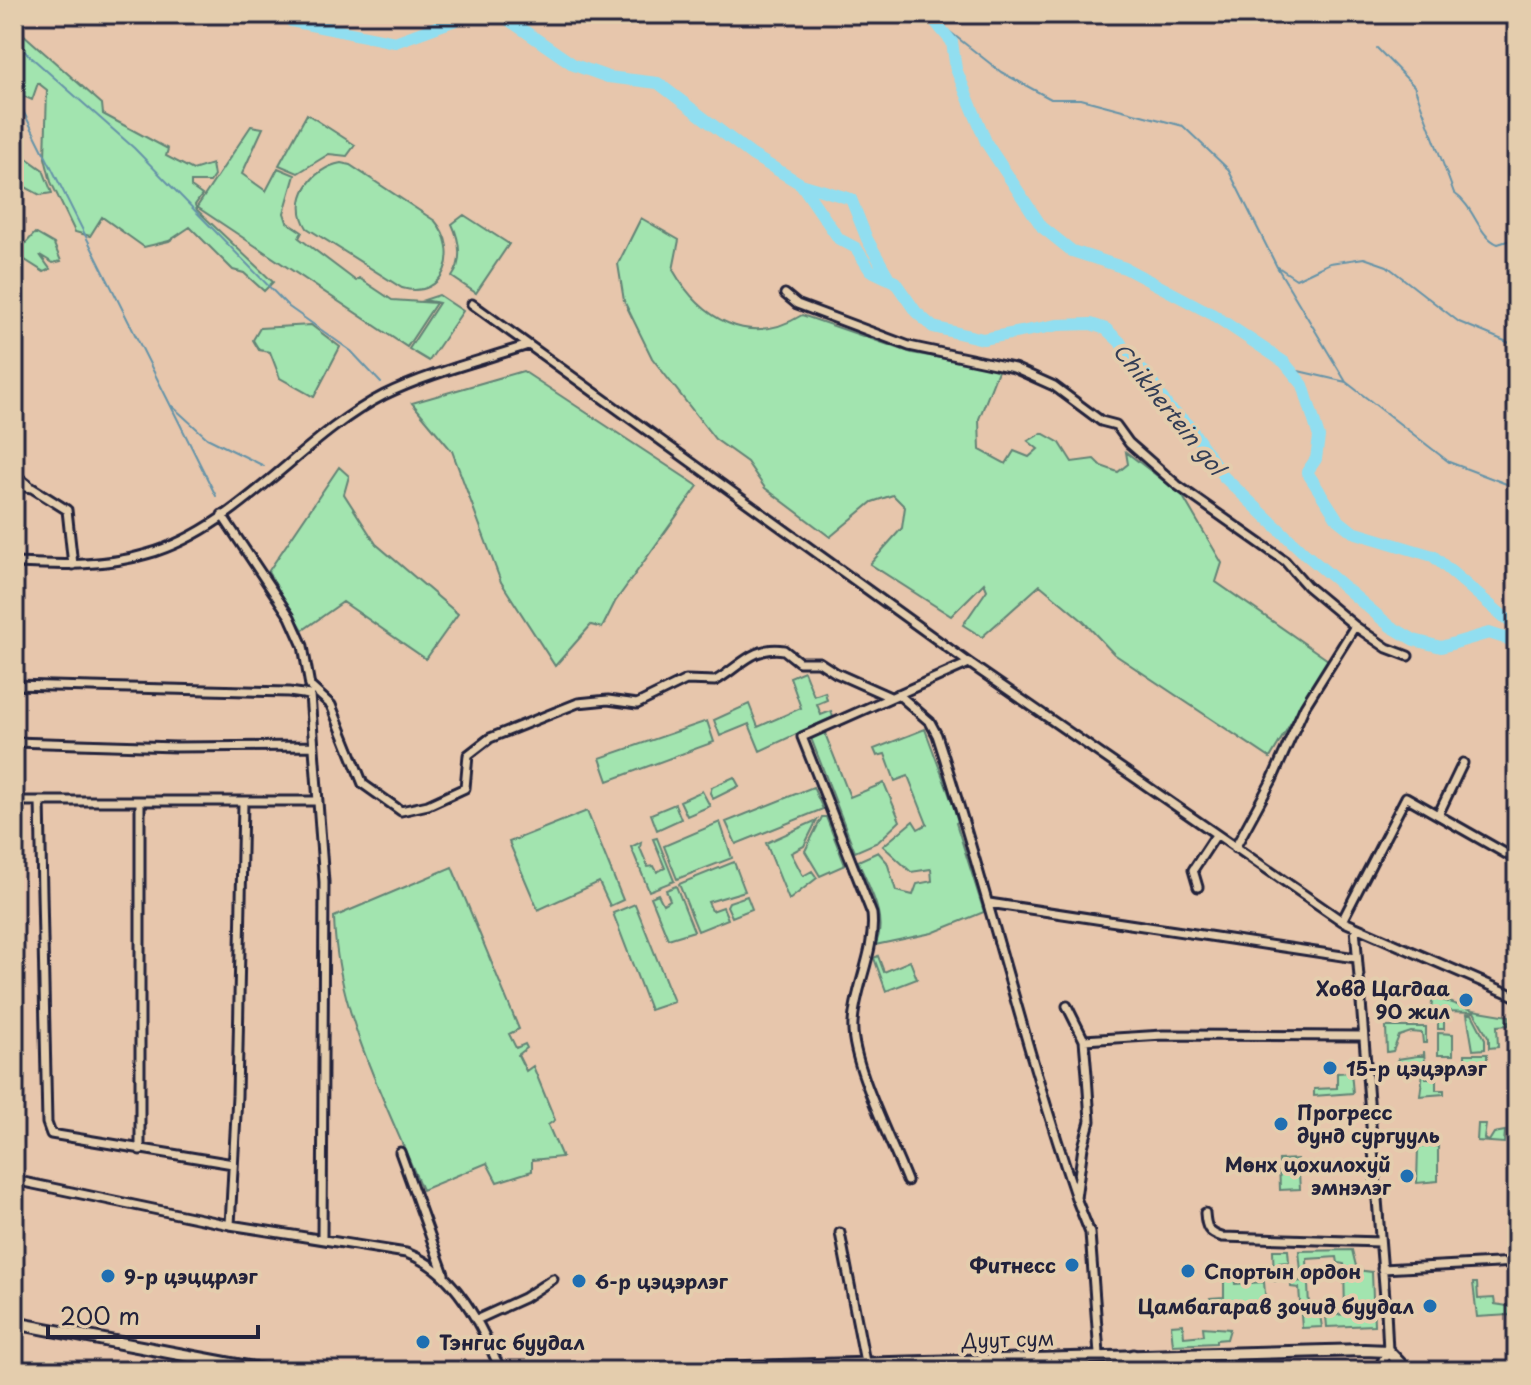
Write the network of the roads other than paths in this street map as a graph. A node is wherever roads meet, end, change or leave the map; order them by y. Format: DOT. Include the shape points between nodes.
graph roads {
  1 [pos="785,294"];
  2 [pos="472,304"];
  3 [pos="528,345"];
  4 [pos="14,474"];
  5 [pos="14,485"];
  6 [pos="32,488"];
  7 [pos="222,515"];
  8 [pos="14,563"];
  9 [pos="73,565"];
  10 [pos="1355,626"];
  11 [pos="1408,656"];
  12 [pos="969,663"];
  13 [pos="14,685"];
  14 [pos="310,691"];
  15 [pos="894,696"];
  16 [pos="14,742"];
  17 [pos="311,746"];
  18 [pos="1463,763"];
  19 [pos="14,801"];
  20 [pos="40,801"];
  21 [pos="140,801"];
  22 [pos="316,801"];
  23 [pos="243,802"];
  24 [pos="1439,813"];
  25 [pos="1216,835"];
  26 [pos="1235,848"];
  27 [pos="1517,860"];
  28 [pos="1198,887"];
  29 [pos="989,903"];
  30 [pos="1342,921"];
  31 [pos="1355,928"];
  32 [pos="1356,958"];
  33 [pos="1517,997"];
  34 [pos="1067,1006"];
  35 [pos="1363,1036"];
  36 [pos="1084,1040"];
  37 [pos="140,1150"];
  38 [pos="400,1152"];
  39 [pos="233,1164"];
  40 [pos="14,1180"];
  41 [pos="907,1181"];
  42 [pos="1076,1198"];
  43 [pos="1205,1213"];
  44 [pos="230,1225"];
  45 [pos="840,1233"];
  46 [pos="322,1239"];
  47 [pos="1380,1242"];
  48 [pos="1517,1262"];
  49 [pos="1382,1269"];
  50 [pos="445,1276"];
  51 [pos="553,1279"];
  52 [pos="476,1320"];
  53 [pos="14,1323"];
  54 [pos="1388,1351"];
  55 [pos="1099,1354"];
  56 [pos="1133,1354"];
  57 [pos="1005,1358"];
  58 [pos="865,1362"];
  59 [pos="946,1365"];
  60 [pos="811,1367"];
  61 [pos="750,1368"];
  62 [pos="245,1369"];
  63 [pos="269,1371"];
  64 [pos="501,1371"];
  65 [pos="603,1371"];
  66 [pos="1004,1371"];
  67 [pos="1132,1371"];
  68 [pos="1377,1371"];
  69 [pos="1407,1371"];
  1 -- 10 [label="street" via="797,304 909,346 1014,368 1054,386 1101,421 1116,425 1177,485 1285,561"];
  2 -- 3 [label="street"];
  3 -- 7 [label="street" via="383,396 310,443"];
  3 -- 12 [label="street"];
  4 -- 6 [label="street"];
  5 -- 6 [label="street"];
  6 -- 9 [label="street" via="67,510"];
  7 -- 9 [label="street" via="149,554"];
  7 -- 14 [label="street" via="290,617 303,646"];
  8 -- 9 [label="street"];
  10 -- 11 [label="street"];
  10 -- 26 [label="street" via="1298,719"];
  12 -- 15 [label="street"];
  12 -- 25 [label="street"];
  13 -- 14 [label="street"];
  14 -- 15 [label="street" via="331,705 363,784 408,811 465,788 468,755 490,738 578,703 637,704 686,680 715,681 759,651 784,650 799,662 819,662"];
  14 -- 17 [label="street"];
  15 -- 29 [label="street" via="930,722 937,735"];
  15 -- 41 [label="street" via="802,737 872,914 855,1005 854,1043"];
  16 -- 17 [label="street"];
  17 -- 22 [label="street"];
  18 -- 24 [label="street"];
  19 -- 20 [label="street"];
  20 -- 21 [label="street"];
  20 -- 37 [label="street" via="47,1123 51,1134"];
  21 -- 23 [label="street"];
  21 -- 37 [label="street"];
  22 -- 23 [label="street"];
  22 -- 46 [label="street" via="325,939"];
  23 -- 39 [label="street"];
  24 -- 27 [label="street"];
  24 -- 30 [label="street" via="1406,797"];
  25 -- 26 [label="street"];
  25 -- 28 [label="street" via="1193,870"];
  26 -- 30 [label="street"];
  29 -- 32 [label="street"];
  29 -- 42 [label="street" via="1044,1107"];
  30 -- 31 [label="street"];
  31 -- 32 [label="street"];
  31 -- 33 [label="street"];
  32 -- 35 [label="street"];
  34 -- 36 [label="street"];
  35 -- 36 [label="street"];
  35 -- 47 [label="street"];
  36 -- 42 [label="street" via="1090,1121"];
  37 -- 39 [label="street"];
  38 -- 50 [label="street"];
  39 -- 44 [label="street"];
  40 -- 44 [label="street"];
  42 -- 55 [label="street" via="1090,1233"];
  43 -- 47 [label="street" via="1206,1227 1222,1237"];
  44 -- 46 [label="street"];
  45 -- 58 [label="street"];
  46 -- 50 [label="street" via="406,1253"];
  47 -- 49 [label="street"];
  48 -- 49 [label="street"];
  49 -- 54 [label="street"];
  50 -- 52 [label="street"];
  51 -- 52 [label="street"];
  52 -- 64 [label="street"];
  53 -- 62 [label="main road"];
  54 -- 56 [label="main road, Дуут сум"];
  54 -- 68 [label="street"];
  54 -- 69 [label="main road"];
  55 -- 56 [label="main road, Дуут сум"];
  55 -- 57 [label="main road, Дуут сум"];
  56 -- 67 [label="street"];
  57 -- 59 [label="main road, Дуут сум"];
  57 -- 66 [label="street"];
  58 -- 59 [label="main road, Дуут сум"];
  58 -- 60 [label="main road, Дуут сум"];
  60 -- 61 [label="main road, Дуут сум"];
  61 -- 65 [label="main road, Дуут сум"];
  62 -- 63 [label="main road"];
}
